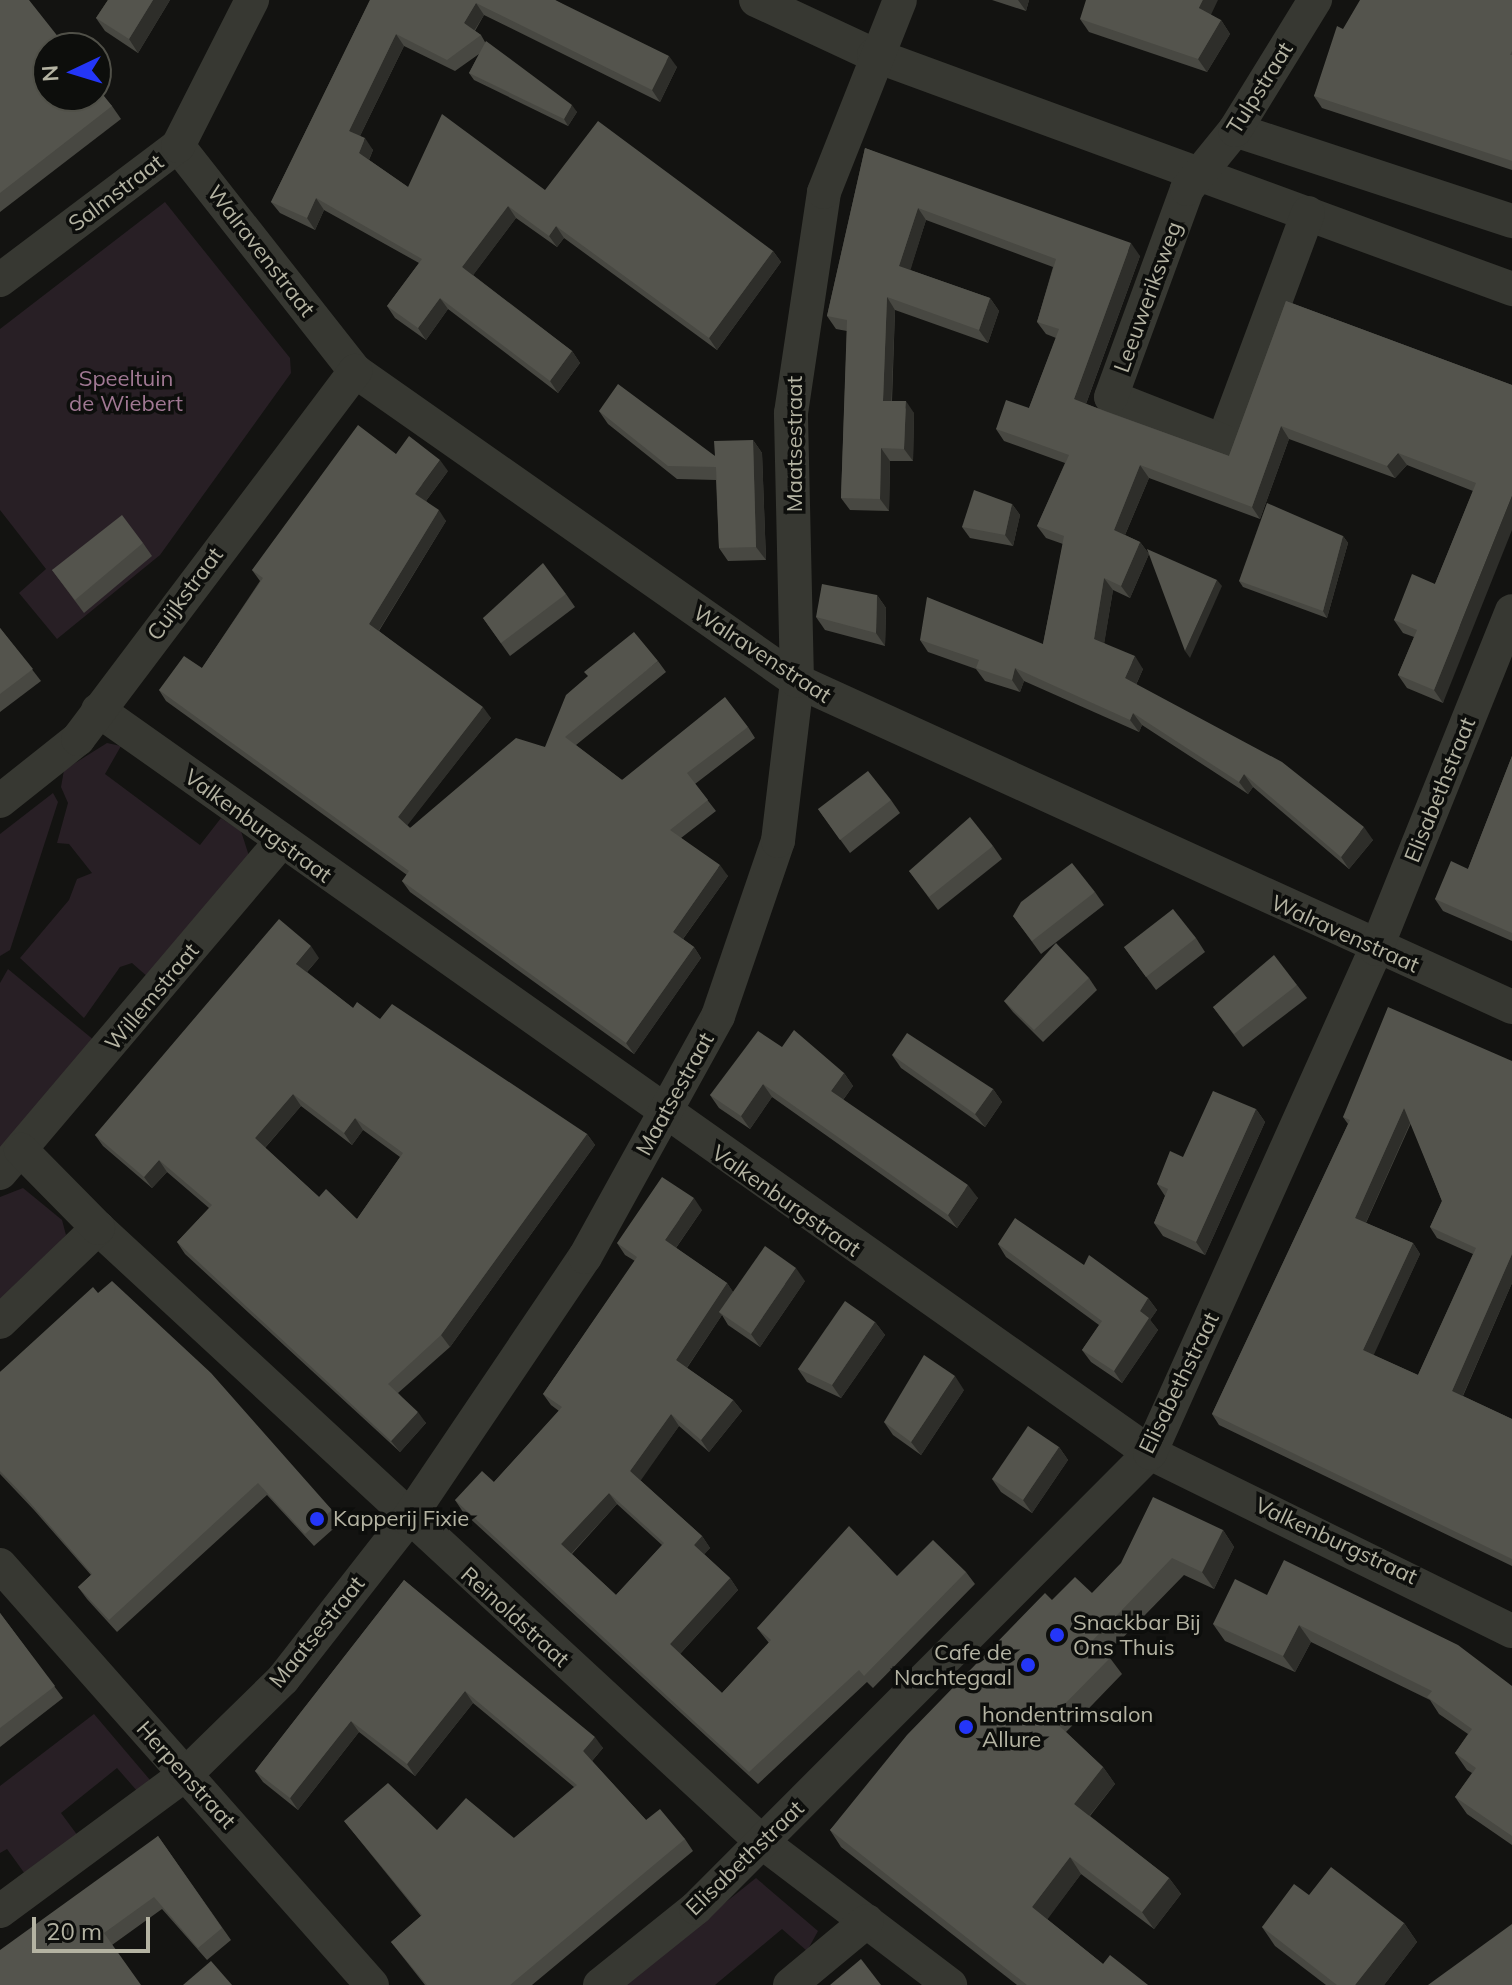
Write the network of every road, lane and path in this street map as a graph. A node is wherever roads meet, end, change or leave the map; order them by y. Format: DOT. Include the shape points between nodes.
graph roads {
  1 [pos="252,0"];
  2 [pos="756,0"];
  3 [pos="900,0"];
  4 [pos="1315,0"];
  5 [pos="874,55"];
  6 [pos="1235,130"];
  7 [pos="178,146"];
  8 [pos="1200,173"];
  9 [pos="1308,213"];
  10 [pos="1512,221"];
  11 [pos="0,280"];
  12 [pos="1512,289"];
  13 [pos="355,371"];
  14 [pos="1512,611"];
  15 [pos="797,681"];
  16 [pos="98,710"];
  17 [pos="0,801"];
  18 [pos="281,842"];
  19 [pos="1376,949"];
  20 [pos="1512,1007"];
  21 [pos="664,1115"];
  22 [pos="11,1161"];
  23 [pos="98,1228"];
  24 [pos="0,1322"];
  25 [pos="1150,1453"];
  26 [pos="408,1519"];
  27 [pos="0,1565"];
  28 [pos="1512,1631"];
  29 [pos="186,1774"];
  30 [pos="763,1843"];
  31 [pos="0,1911"];
  32 [pos="867,1921"];
  33 [pos="372,1985"];
  34 [pos="600,1985"];
  35 [pos="790,1985"];
  36 [pos="950,1985"];
  1 -- 7 [label="street, Salmstraat"];
  2 -- 5 [label="street"];
  3 -- 5 [label="street, Maatsestraat"];
  4 -- 6 [label="street, Tulpstraat"];
  5 -- 8 [label="street"];
  5 -- 15 [label="street, Maatsestraat" via="824,192 795,358"];
  6 -- 8 [label="street, Tulpstraat"];
  6 -- 10 [label="street"];
  7 -- 11 [label="street, Salmstraat"];
  7 -- 13 [label="street, Walravenstraat"];
  8 -- 9 [label="street"];
  8 -- 9 [label="street, Leeuweriksweg" via="1187,189 1111,397 1223,441"];
  9 -- 12 [label="street"];
  13 -- 15 [label="street, Walravenstraat"];
  13 -- 16 [label="street, Cuijkstraat"];
  14 -- 19 [label="street, Elisabethstraat"];
  15 -- 19 [label="street, Walravenstraat"];
  15 -- 21 [label="street, Maatsestraat" via="778,841 718,1016"];
  16 -- 17 [label="street, Cuijkstraat" via="78,739"];
  16 -- 18 [label="street, Valkenburgstraat"];
  18 -- 21 [label="street, Valkenburgstraat"];
  18 -- 22 [label="street, Willemstraat"];
  19 -- 20 [label="street, Walravenstraat"];
  19 -- 25 [label="street, Elisabethstraat"];
  21 -- 25 [label="street, Valkenburgstraat"];
  21 -- 26 [label="street, Maatsestraat" via="585,1257"];
  22 -- 23 [label="street, Willemstraat"];
  23 -- 24 [label="street"];
  23 -- 26 [label="street, Reinoldstraat"];
  25 -- 28 [label="street, Valkenburgstraat"];
  25 -- 30 [label="street, Elisabethstraat"];
  26 -- 29 [label="street, Maatsestraat" via="283,1679"];
  26 -- 30 [label="street, Reinoldstraat"];
  27 -- 29 [label="street, Herpenstraat"];
  29 -- 31 [label="street, Maatsestraat"];
  29 -- 33 [label="street, Herpenstraat"];
  30 -- 32 [label="street, Reinoldstraat"];
  30 -- 34 [label="street, Elisabethstraat"];
  32 -- 35 [label="street"];
  32 -- 36 [label="street, Reinoldstraat"];
}
